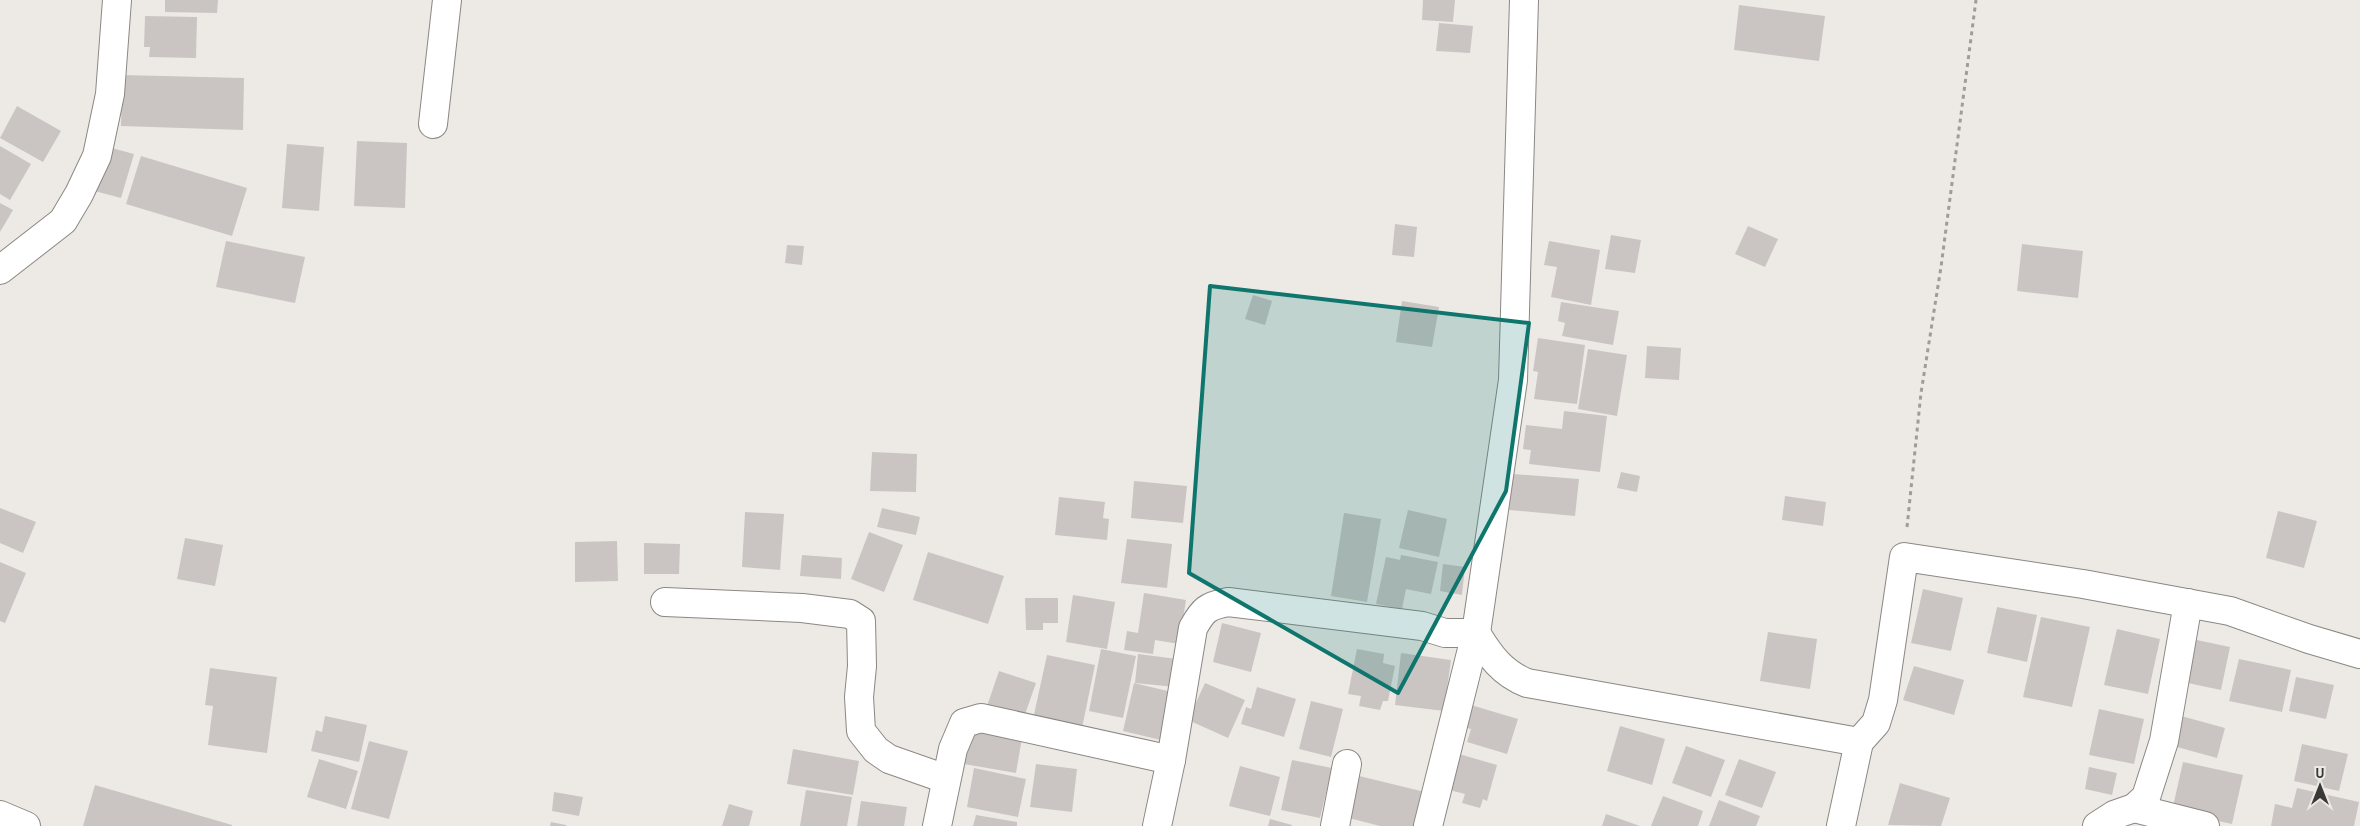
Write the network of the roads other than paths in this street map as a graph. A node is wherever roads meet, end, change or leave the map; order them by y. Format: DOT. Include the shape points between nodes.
graph roads {
  1 [pos="117,0"];
  2 [pos="447,0"];
  3 [pos="1524,0"];
  4 [pos="433,124"];
  5 [pos="0,270"];
  6 [pos="665,602"];
  7 [pos="2188,603"];
  8 [pos="1476,634"];
  9 [pos="2360,654"];
  10 [pos="1859,742"];
  11 [pos="1171,760"];
  12 [pos="1346,764"];
  13 [pos="946,779"];
  14 [pos="2134,808"];
  15 [pos="0,815"];
  16 [pos="26,826"];
  17 [pos="937,826"];
  18 [pos="1157,826"];
  19 [pos="1335,826"];
  20 [pos="1428,826"];
  21 [pos="1841,826"];
  22 [pos="2097,826"];
  23 [pos="2205,826"];
  1 -- 5 [label="street" via="110,94 97,156 80,194 63,221"];
  2 -- 4 [label="street"];
  3 -- 8 [label="street" via="1513,380"];
  6 -- 13 [label="street" via="802,608 850,614 861,621 861,731 876,750 889,759"];
  7 -- 9 [label="street" via="2230,611"];
  7 -- 10 [label="street" via="1904,557 1882,700 1876,723"];
  7 -- 14 [label="street" via="2164,741 2146,797"];
  8 -- 10 [label="street" via="1492,660 1512,677 1527,683"];
  8 -- 11 [label="street" via="1445,634 1422,626 1228,602 1215,605 1203,611 1193,628"];
  8 -- 20 [label="street"];
  10 -- 21 [label="street"];
  11 -- 13 [label="street" via="981,718 964,723 953,749"];
  11 -- 18 [label="street"];
  12 -- 19 [label="street"];
  13 -- 17 [label="street"];
  14 -- 22 [label="street"];
  14 -- 23 [label="street"];
  15 -- 16 [label="street"];
}
